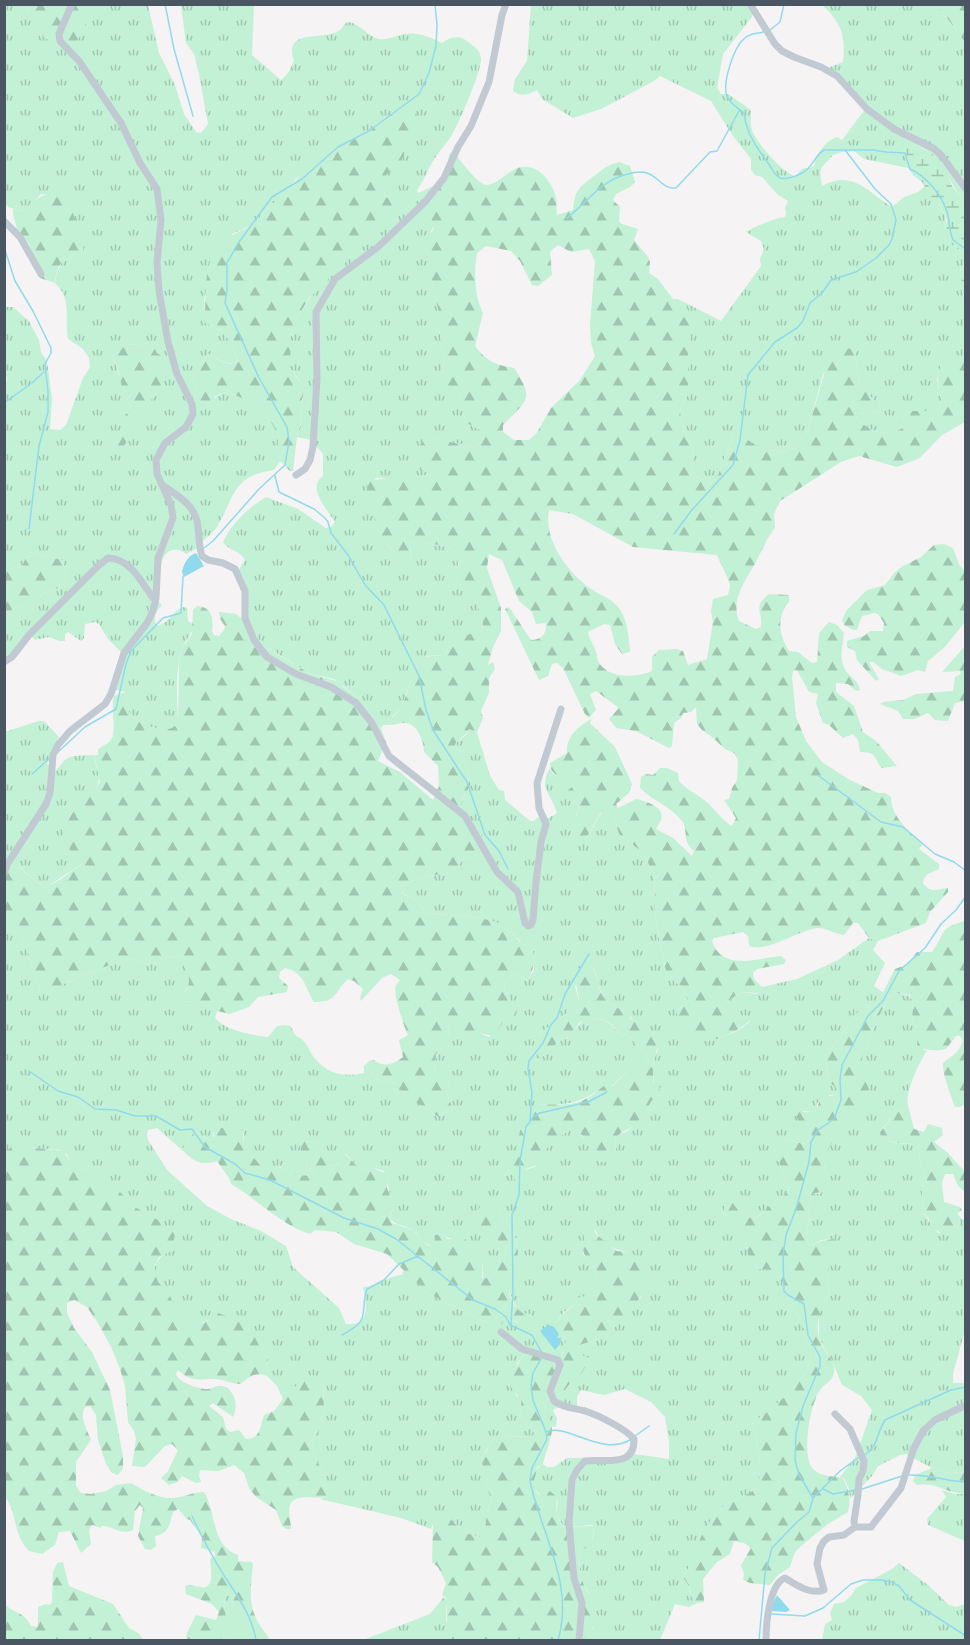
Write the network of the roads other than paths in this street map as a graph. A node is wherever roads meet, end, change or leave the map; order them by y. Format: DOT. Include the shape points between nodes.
graph roads {
  1 [pos="72,4"];
  2 [pos="506,4"];
  3 [pos="750,4"];
  4 [pos="966,189"];
  5 [pos="4,221"];
  6 [pos="40,274"];
  7 [pos="296,476"];
  8 [pos="162,485"];
  9 [pos="156,598"];
  10 [pos="4,662"];
  11 [pos="561,709"];
  12 [pos="4,873"];
  13 [pos="501,1332"];
  14 [pos="966,1405"];
  15 [pos="835,1414"];
  16 [pos="855,1527"];
  17 [pos="579,1641"];
  18 [pos="766,1641"];
  1 -- 8 [label="street" via="59,34 60,41 85,69 121,123 159,197 159,291 177,374 193,410 190,422 165,443 157,457 156,471"];
  2 -- 7 [label="street" via="489,82 444,178 378,247 335,279 315,312 313,447 305,469"];
  3 -- 4 [label="street" via="782,51 837,76 867,109 941,155"];
  5 -- 6 [label="street" via="20,237"];
  8 -- 9 [label="street" via="173,518 158,558"];
  8 -- 11 [label="street" via="194,511 202,556 236,569 245,591 245,618 259,648 279,665 331,687 362,709 389,756 465,816 496,872 518,892 528,926 533,920 546,824 539,808 537,783"];
  9 -- 10 [label="street" via="126,564 108,558"];
  9 -- 12 [label="street" via="147,623 124,653 105,704 70,731 53,755 51,793"];
  13 -- 17 [label="street" via="522,1349 558,1360 560,1365 550,1391 554,1401 591,1413 634,1439 627,1458 585,1461 572,1480 569,1522 574,1578 582,1604"];
  14 -- 16 [label="street" via="929,1424 918,1440 898,1492 871,1527"];
  15 -- 16 [label="street" via="850,1429 864,1461"];
  16 -- 18 [label="street" via="844,1535 827,1538 820,1548 817,1564 822,1591 803,1588 785,1578 780,1580 767,1616"];
}
